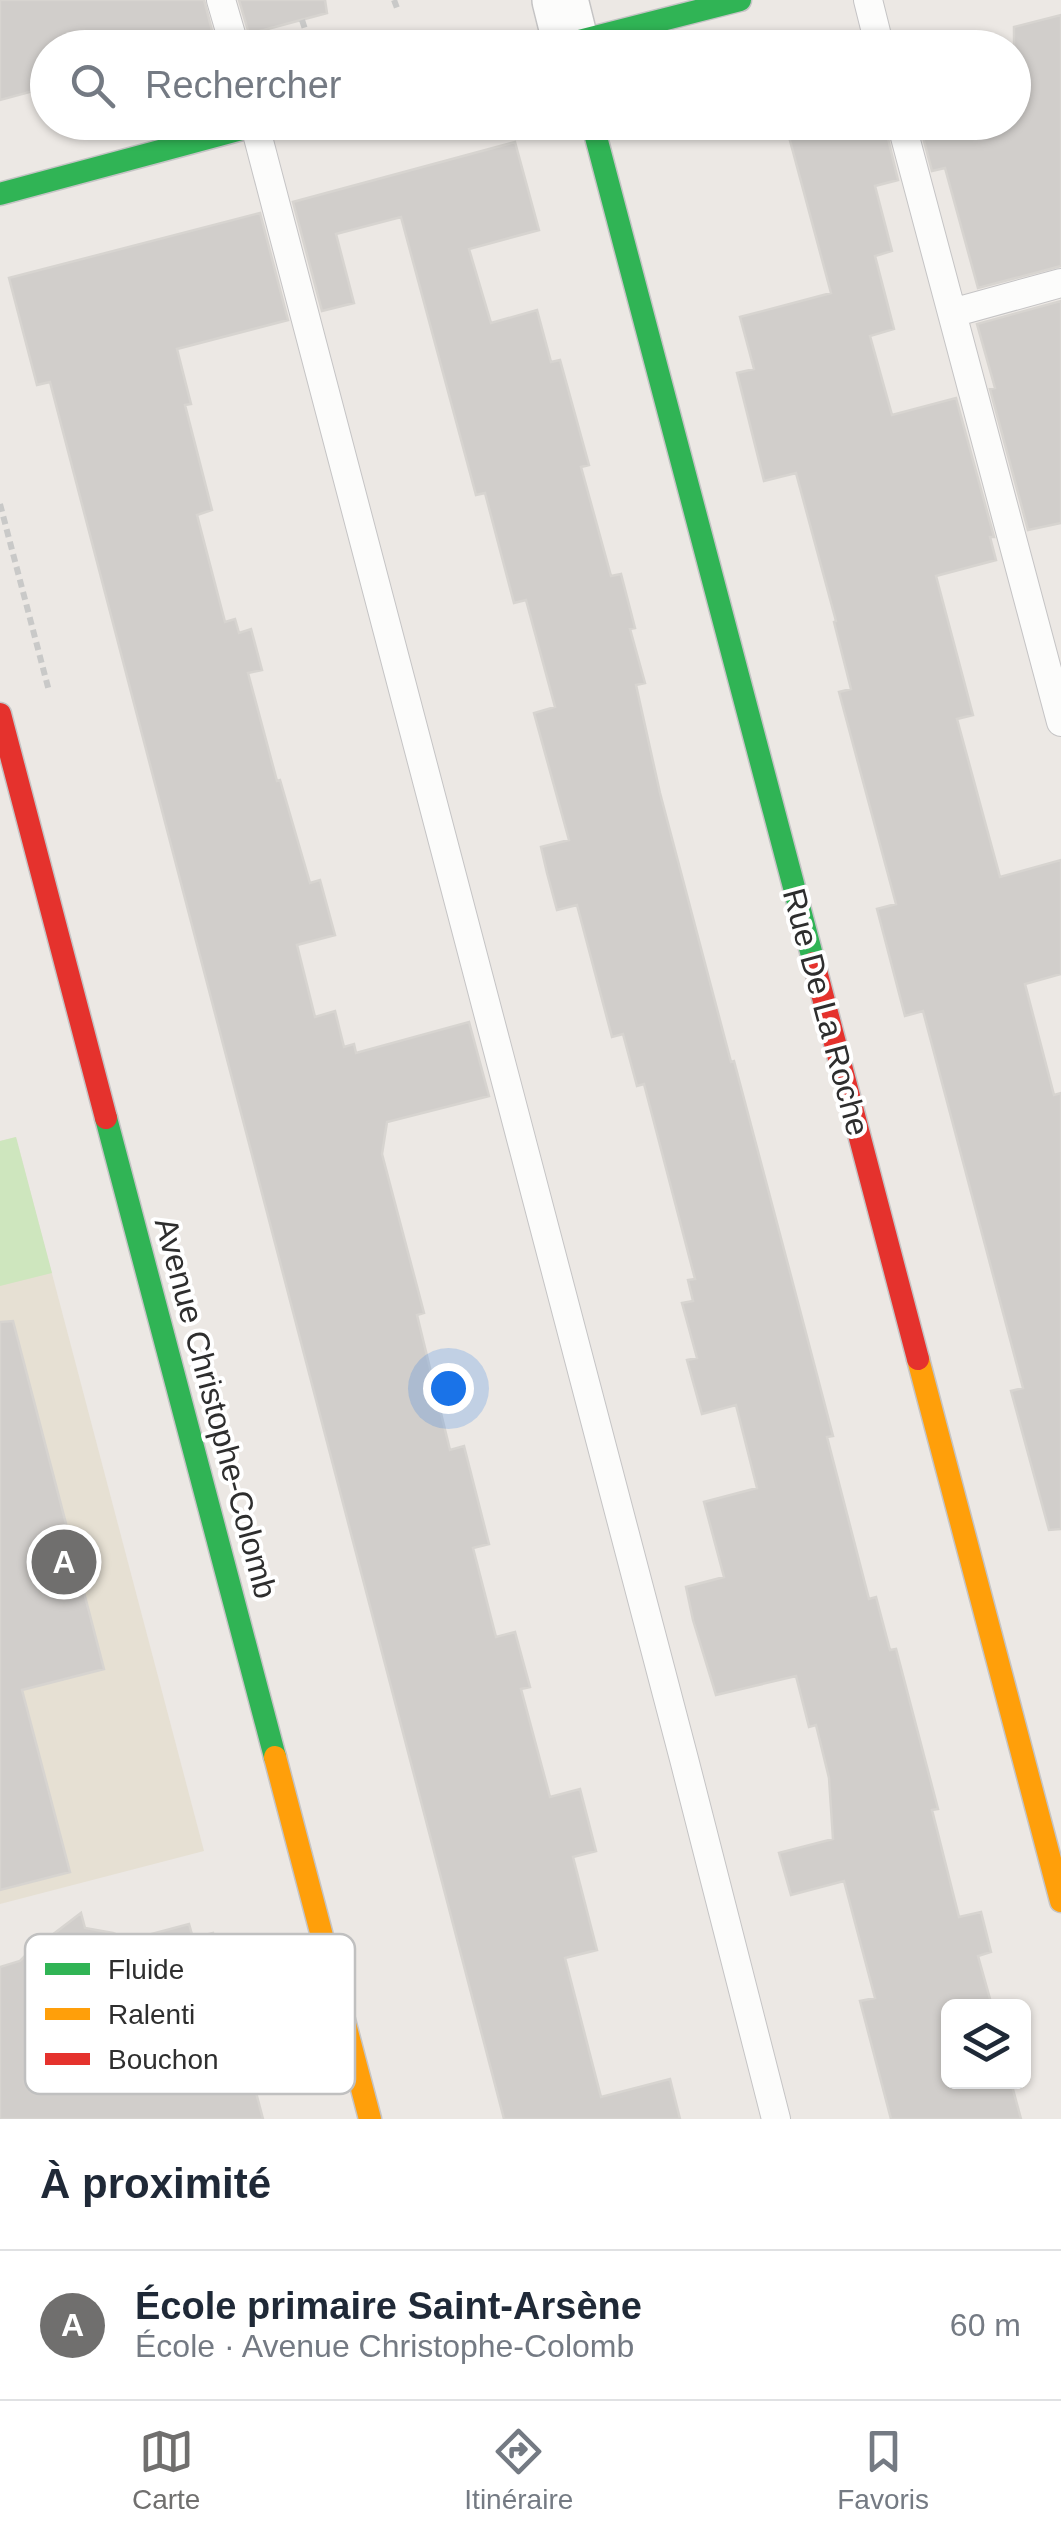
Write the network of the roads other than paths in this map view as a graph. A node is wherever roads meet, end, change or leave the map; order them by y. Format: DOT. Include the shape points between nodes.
graph roads {
  1 [pos="221,0"];
  2 [pos="740,0"];
  3 [pos="868,0"];
  4 [pos="230,30"];
  5 [pos="589,30"];
  6 [pos="876,30"];
  7 [pos="200,140"];
  8 [pos="263,140"];
  9 [pos="597,140"];
  10 [pos="906,140"];
  11 [pos="0,194"];
  12 [pos="1061,283"];
  13 [pos="952,313"];
  14 [pos="0,714"];
  15 [pos="1061,722"];
  16 [pos="1061,1901"];
  17 [pos="321,1934"];
  18 [pos="355,2062"];
  19 [pos="370,2119"];
  20 [pos="776,2119"];
  1 -- 4 [label="lane"];
  2 -- 5 [label="main road"];
  3 -- 6 [label="lane"];
  7 -- 11 [label="main road"];
  8 -- 20 [label="lane"];
  9 -- 16 [label="main road, Rue De La Roche"];
  10 -- 13 [label="lane"];
  12 -- 13 [label="lane"];
  13 -- 15 [label="lane"];
  14 -- 17 [label="main road, Avenue Christophe-Colomb"];
  18 -- 19 [label="main road, Avenue Christophe-Colomb"];
}
